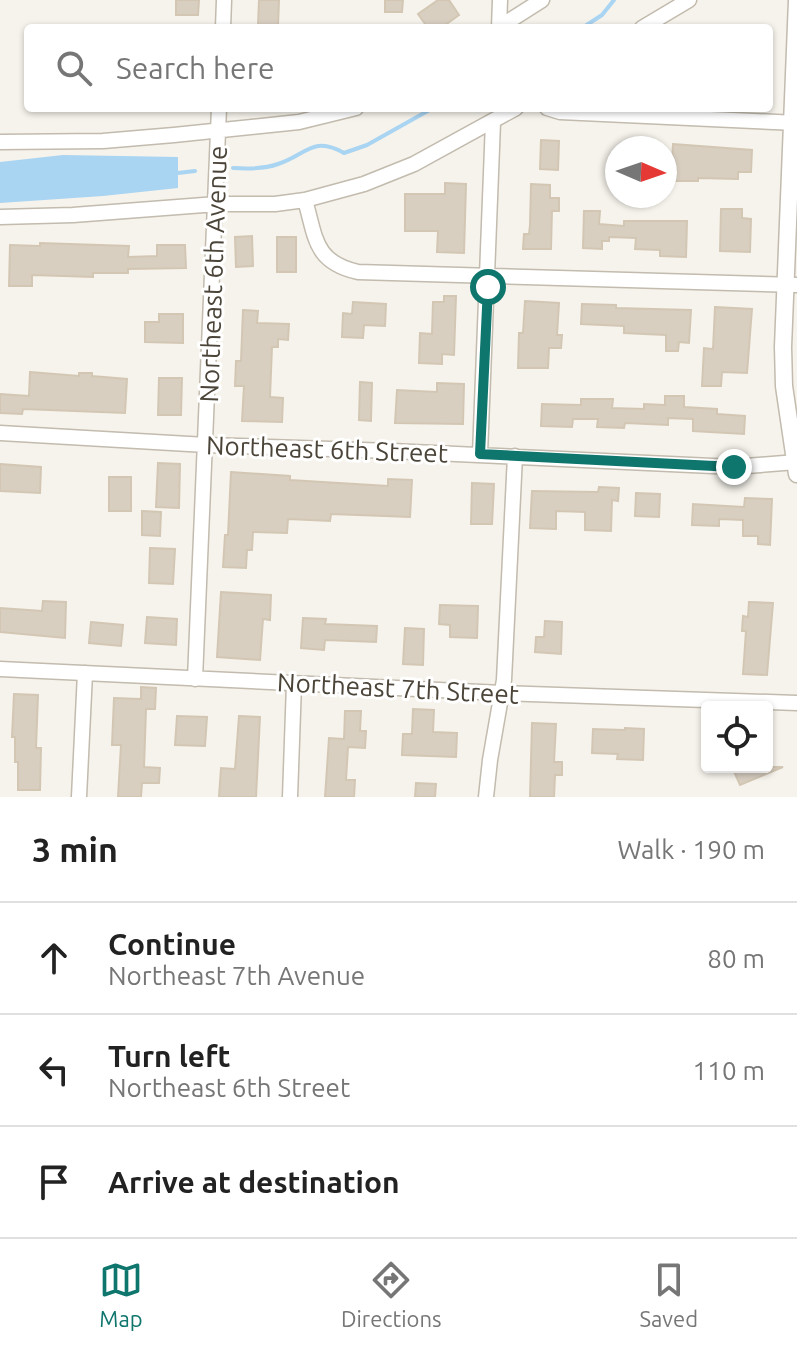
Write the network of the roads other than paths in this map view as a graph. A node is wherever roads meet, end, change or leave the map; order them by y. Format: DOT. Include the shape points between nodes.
graph roads {
  1 [pos="224,0"];
  2 [pos="500,0"];
  3 [pos="542,0"];
  4 [pos="689,0"];
  5 [pos="797,0"];
  6 [pos="223,24"];
  7 [pos="499,24"];
  8 [pos="505,24"];
  9 [pos="649,24"];
  10 [pos="219,112"];
  11 [pos="340,112"];
  12 [pos="560,112"];
  13 [pos="496,116"];
  14 [pos="795,123"];
  15 [pos="218,131"];
  16 [pos="0,142"];
  17 [pos="305,200"];
  18 [pos="217,204"];
  19 [pos="0,217"];
  20 [pos="489,276"];
  21 [pos="791,284"];
  22 [pos="0,433"];
  23 [pos="206,445"];
  24 [pos="480,454"];
  25 [pos="515,456"];
  26 [pos="796,466"];
  27 [pos="0,669"];
  28 [pos="85,673"];
  29 [pos="195,679"];
  30 [pos="294,684"];
  31 [pos="502,693"];
  32 [pos="797,703"];
  33 [pos="79,797"];
  34 [pos="290,797"];
  35 [pos="486,797"];
  1 -- 6 [label="street"];
  2 -- 7 [label="street"];
  3 -- 8 [label="street"];
  4 -- 9 [label="street"];
  5 -- 14 [label="street"];
  10 -- 15 [label="street, Northeast 6th Avenue"];
  11 -- 15 [label="street"];
  12 -- 14 [label="street"];
  13 -- 17 [label="street" via="414,164"];
  13 -- 20 [label="street"];
  14 -- 21 [label="street"];
  15 -- 16 [label="street" via="103,141"];
  15 -- 18 [label="street, Northeast 6th Avenue"];
  17 -- 18 [label="street"];
  17 -- 20 [label="street" via="320,252 338,268"];
  18 -- 19 [label="street"];
  18 -- 23 [label="street, Northeast 6th Avenue"];
  20 -- 21 [label="street"];
  20 -- 24 [label="street"];
  21 -- 26 [label="street" via="784,386"];
  22 -- 23 [label="street, Northeast 6th Street"];
  23 -- 24 [label="street, Northeast 6th Street"];
  23 -- 29 [label="street, Northeast 6th Avenue"];
  24 -- 25 [label="street, Northeast 6th Street"];
  25 -- 26 [label="street, Northeast 6th Street"];
  25 -- 31 [label="street"];
  27 -- 28 [label="street, Northeast 7th Street"];
  28 -- 29 [label="street, Northeast 7th Street"];
  28 -- 33 [label="street"];
  29 -- 30 [label="street, Northeast 7th Street"];
  30 -- 31 [label="street, Northeast 7th Street"];
  30 -- 34 [label="street"];
  31 -- 32 [label="street, Northeast 7th Street"];
  31 -- 35 [label="street"];
}
